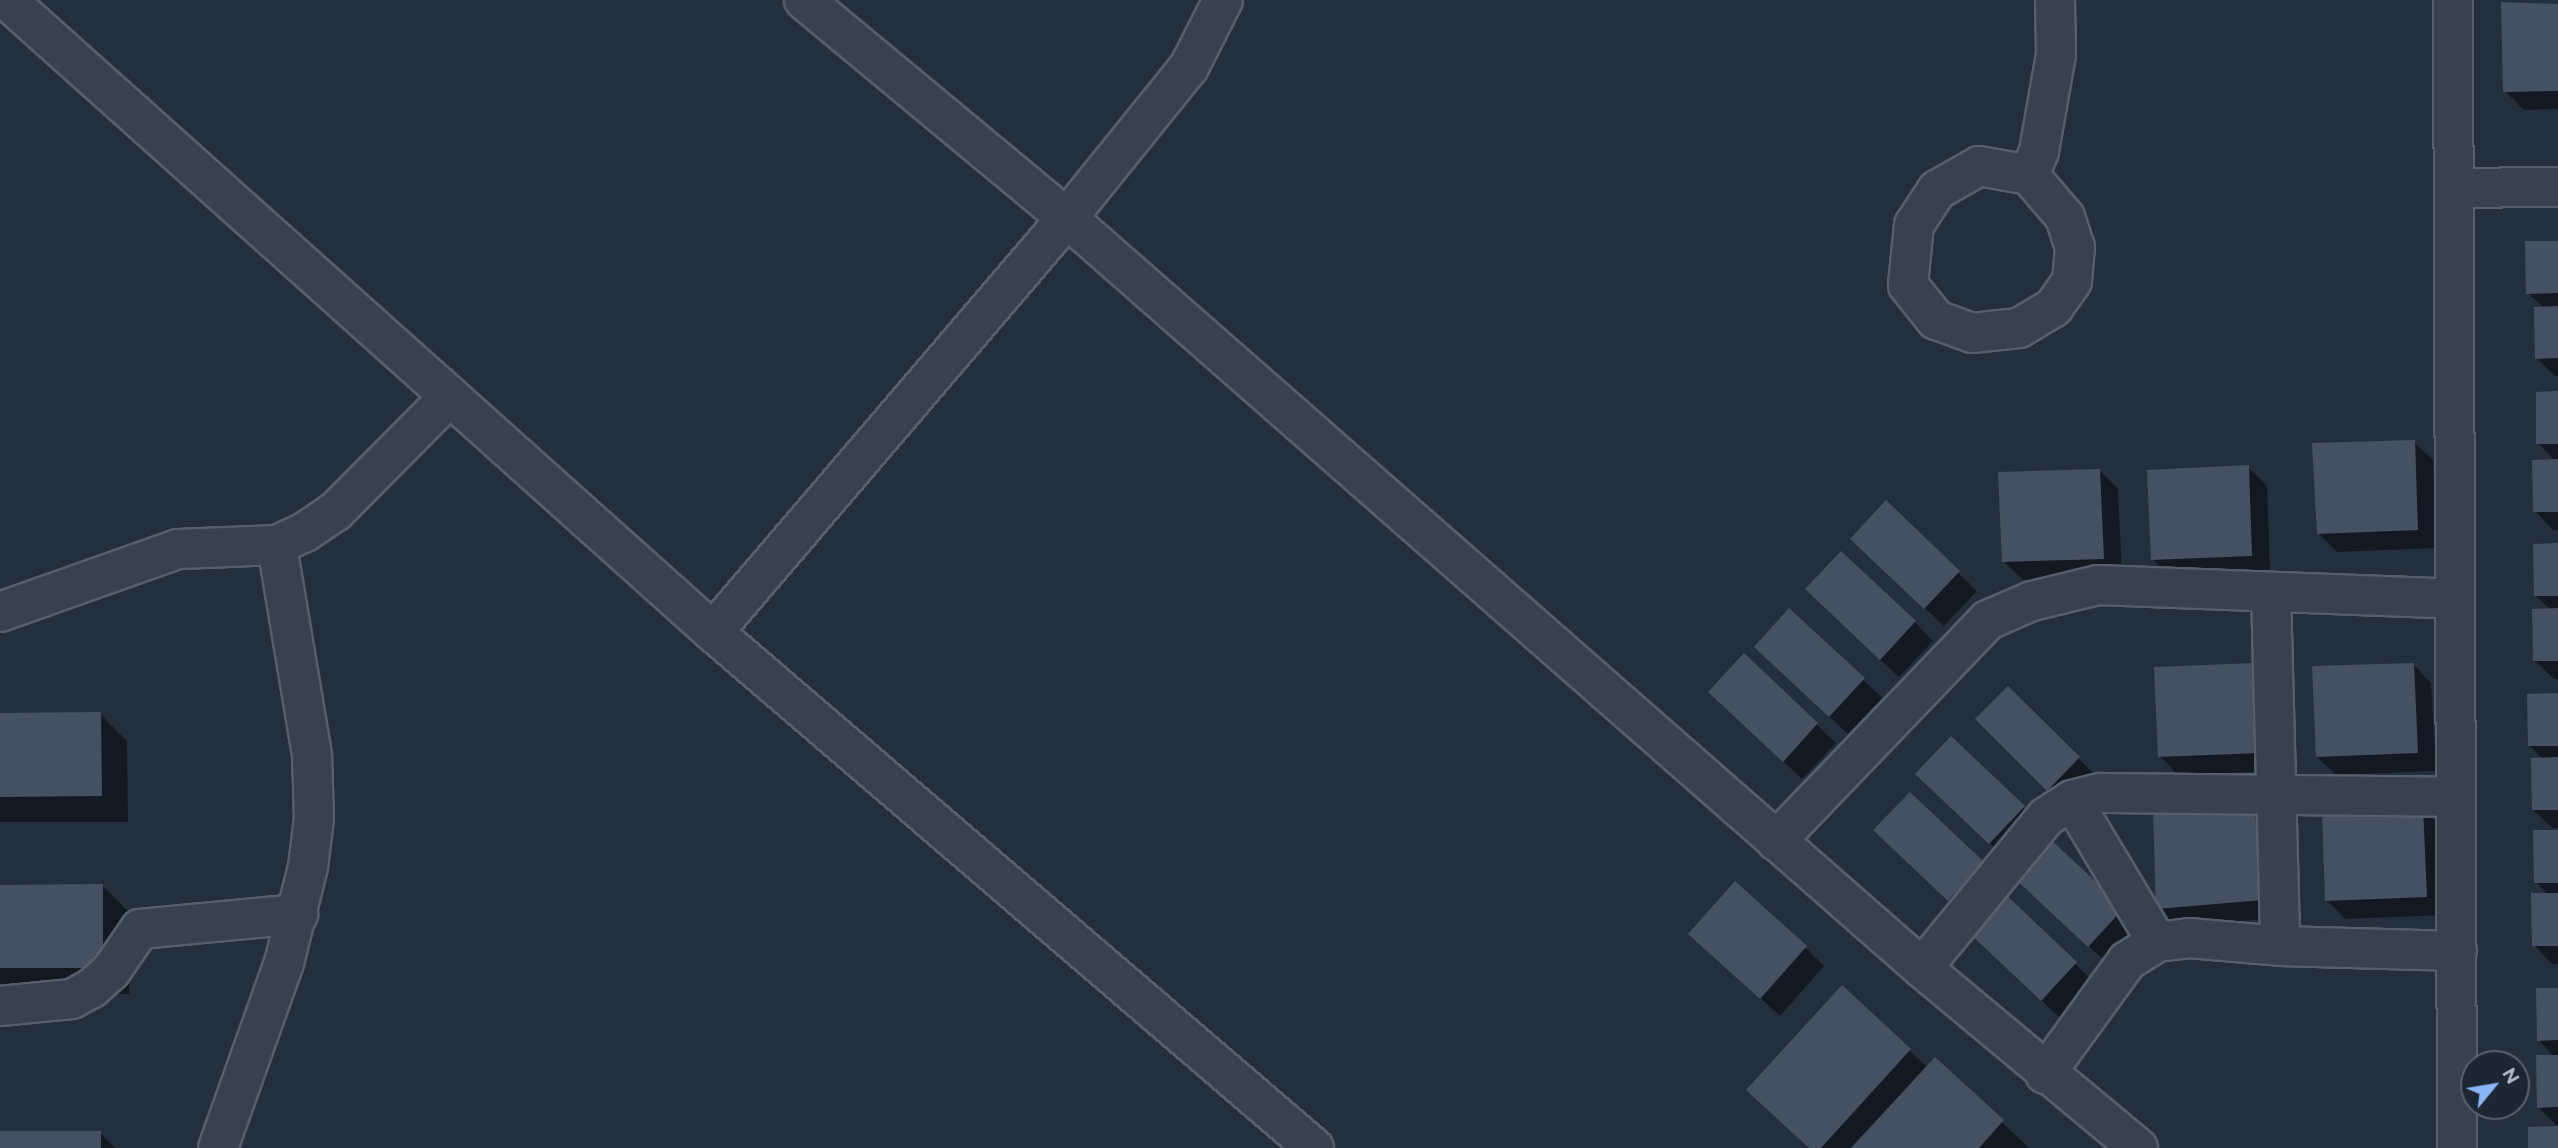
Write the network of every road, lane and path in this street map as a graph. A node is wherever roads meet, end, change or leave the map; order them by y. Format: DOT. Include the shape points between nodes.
graph roads {
  1 [pos="8,0"];
  2 [pos="804,0"];
  3 [pos="1223,0"];
  4 [pos="2055,0"];
  5 [pos="2454,0"];
  6 [pos="2029,174"];
  7 [pos="2558,187"];
  8 [pos="2454,188"];
  9 [pos="1067,218"];
  10 [pos="450,396"];
  11 [pos="277,545"];
  12 [pos="2271,592"];
  13 [pos="2455,600"];
  14 [pos="0,612"];
  15 [pos="713,632"];
  16 [pos="2276,793"];
  17 [pos="2456,797"];
  18 [pos="2072,800"];
  19 [pos="1776,841"];
  20 [pos="298,914"];
  21 [pos="2157,942"];
  22 [pos="2280,946"];
  23 [pos="2457,951"];
  24 [pos="1922,968"];
  25 [pos="0,1006"];
  26 [pos="2045,1074"];
  27 [pos="218,1148"];
  28 [pos="1314,1148"];
  29 [pos="2138,1148"];
  30 [pos="2457,1148"];
  1 -- 10 [label="street"];
  2 -- 9 [label="street"];
  3 -- 9 [label="street" via="1189,67"];
  4 -- 6 [label="street" via="2056,55 2039,151"];
  5 -- 8 [label="street"];
  6 -- 6 [label="street" via="1979,166 1937,190 1914,225 1908,285 1936,320 1972,332 2019,328 2054,307 2072,281 2075,247 2065,217"];
  7 -- 8 [label="street"];
  8 -- 13 [label="street"];
  9 -- 15 [label="street"];
  9 -- 19 [label="street"];
  10 -- 11 [label="street" via="335,512"];
  10 -- 15 [label="street"];
  11 -- 14 [label="street" via="178,550"];
  11 -- 20 [label="street" via="312,755 314,818"];
  12 -- 13 [label="street"];
  12 -- 16 [label="street"];
  12 -- 19 [label="street" via="2098,585 2032,601 1988,620"];
  13 -- 17 [label="street"];
  15 -- 28 [label="street"];
  16 -- 17 [label="street"];
  16 -- 18 [label="street" via="2101,793"];
  16 -- 22 [label="street"];
  17 -- 23 [label="street"];
  18 -- 21 [label="street"];
  18 -- 24 [label="street" via="2046,817"];
  19 -- 24 [label="street"];
  20 -- 25 [label="street" via="140,929 111,971 72,999"];
  20 -- 27 [label="street"];
  21 -- 22 [label="street" via="2189,938"];
  21 -- 26 [label="street" via="2127,961"];
  22 -- 23 [label="street"];
  23 -- 30 [label="street"];
  24 -- 26 [label="street"];
  26 -- 29 [label="street"];
}
